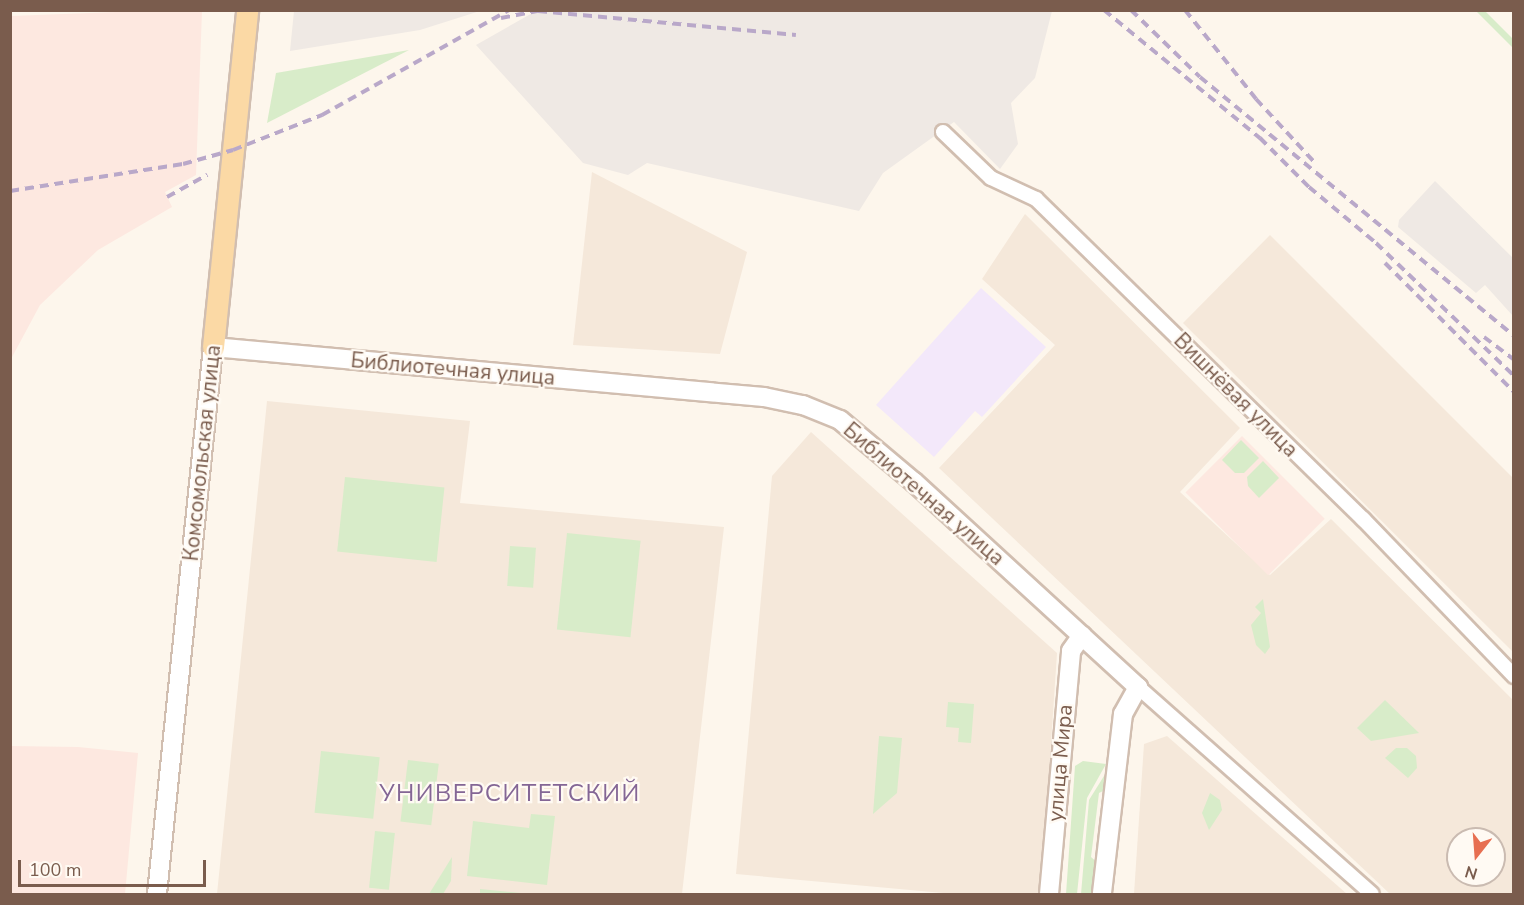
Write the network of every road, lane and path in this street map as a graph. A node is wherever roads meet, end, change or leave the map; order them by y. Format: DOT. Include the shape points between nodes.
graph roads {
  1 [pos="247,10"];
  2 [pos="943,132"];
  3 [pos="213,347"];
  4 [pos="1082,635"];
  5 [pos="1514,676"];
  6 [pos="1138,687"];
  7 [pos="157,894"];
  8 [pos="1049,894"];
  9 [pos="1102,894"];
  10 [pos="1372,894"];
  1 -- 3 [label="main road, Комсомольская улица"];
  2 -- 5 [label="street, Вишнёвая улица" via="991,178 1036,199 1363,519"];
  3 -- 4 [label="street, Библиотечная улица" via="764,397 822,411 840,420 914,482"];
  3 -- 7 [label="street, Комсомольская улица"];
  4 -- 6 [label="street, Библиотечная улица"];
  4 -- 8 [label="street, улица Мира" via="1071,651"];
  6 -- 9 [label="street" via="1128,698 1123,714"];
  6 -- 10 [label="street, Библиотечная улица"];
}
